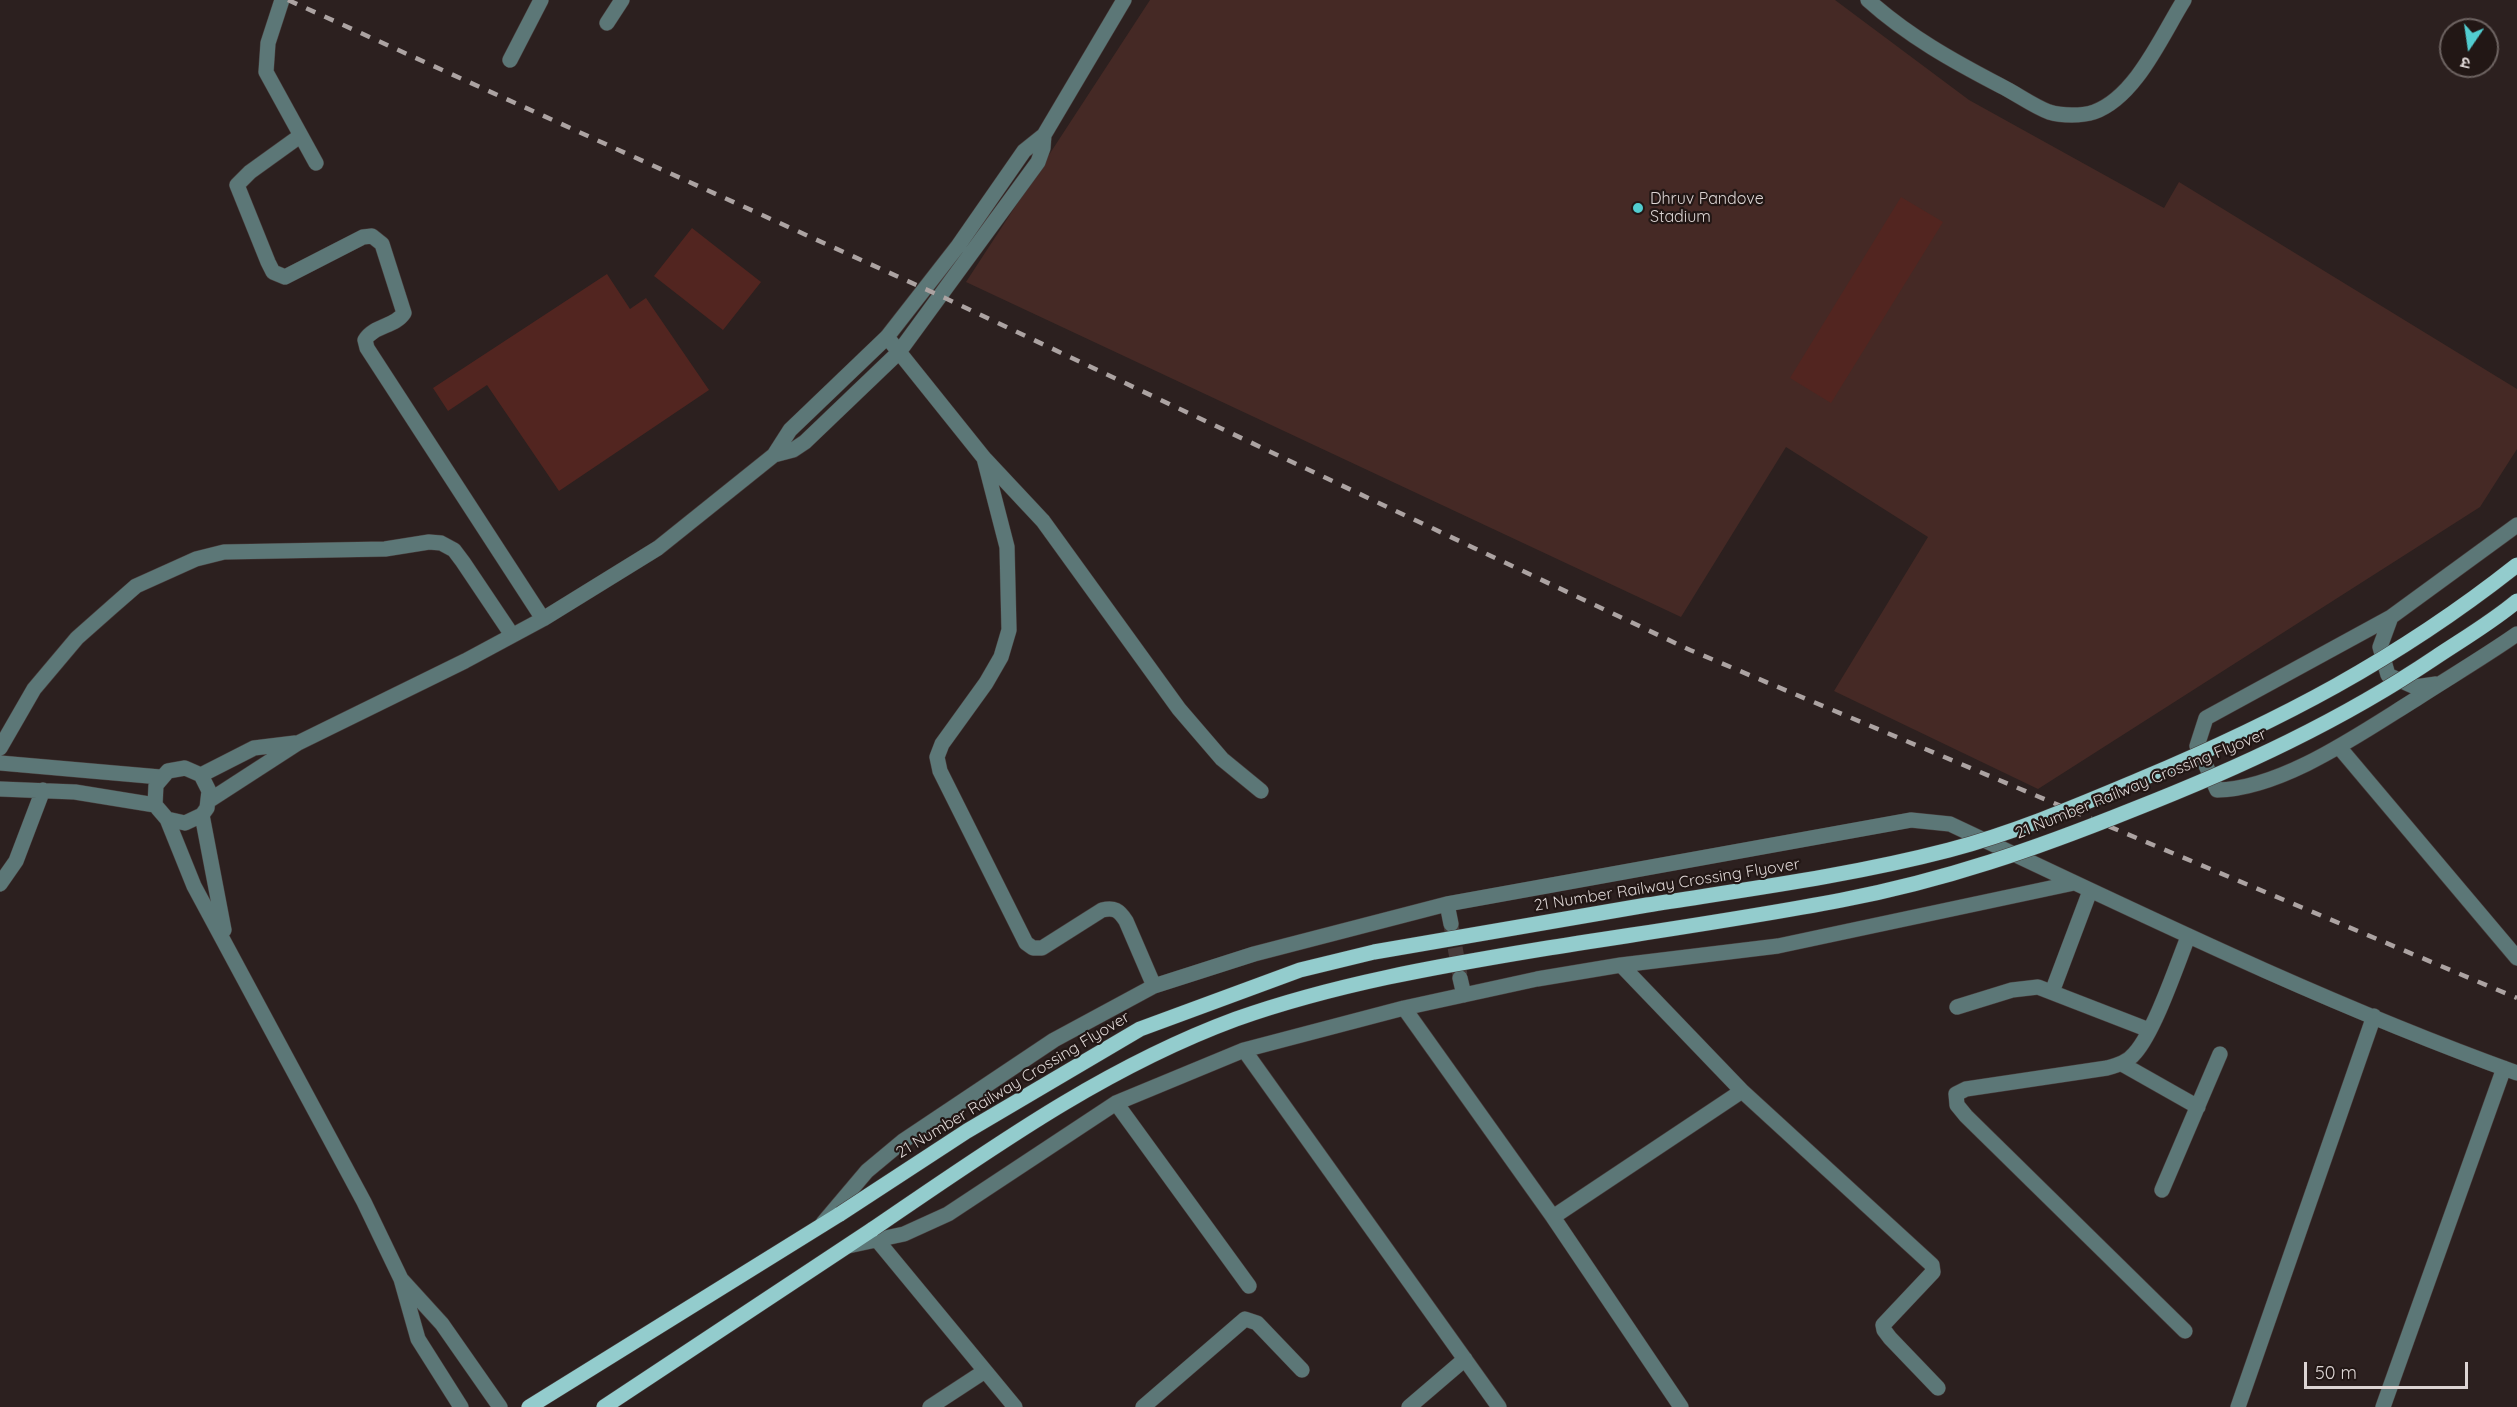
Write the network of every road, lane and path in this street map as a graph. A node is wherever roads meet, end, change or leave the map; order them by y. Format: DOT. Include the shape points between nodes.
graph roads {
  1 [pos="282,0"];
  2 [pos="541,0"];
  3 [pos="622,0"];
  4 [pos="1124,0"];
  5 [pos="1868,0"];
  6 [pos="2184,0"];
  7 [pos="607,23"];
  8 [pos="510,60"];
  9 [pos="1044,135"];
  10 [pos="300,136"];
  11 [pos="316,163"];
  12 [pos="887,337"];
  13 [pos="899,352"];
  14 [pos="774,455"];
  15 [pos="984,458"];
  16 [pos="2517,525"];
  17 [pos="2517,565"];
  18 [pos="2517,601"];
  19 [pos="2391,616"];
  20 [pos="543,619"];
  21 [pos="2517,634"];
  22 [pos="512,635"];
  23 [pos="2439,684"];
  24 [pos="298,743"];
  25 [pos="2339,747"];
  26 [pos="0,748"];
  27 [pos="0,763"];
  28 [pos="201,775"];
  29 [pos="160,777"];
  30 [pos="0,789"];
  31 [pos="43,790"];
  32 [pos="1261,791"];
  33 [pos="210,800"];
  34 [pos="155,805"];
  35 [pos="202,815"];
  36 [pos="167,819"];
  37 [pos="2074,883"];
  38 [pos="0,884"];
  39 [pos="2090,891"];
  40 [pos="1447,904"];
  41 [pos="1450,924"];
  42 [pos="2188,937"];
  43 [pos="227,943"];
  44 [pos="2517,958"];
  45 [pos="1621,965"];
  46 [pos="1460,978"];
  47 [pos="1155,986"];
  48 [pos="2052,992"];
  49 [pos="1464,995"];
  50 [pos="1957,1007"];
  51 [pos="1404,1008"];
  52 [pos="2373,1016"];
  53 [pos="2149,1030"];
  54 [pos="1244,1050"];
  55 [pos="2220,1054"];
  56 [pos="2122,1064"];
  57 [pos="2511,1071"];
  58 [pos="1742,1090"];
  59 [pos="1116,1103"];
  60 [pos="2198,1107"];
  61 [pos="2162,1190"];
  62 [pos="1554,1217"];
  63 [pos="819,1227"];
  64 [pos="875,1234"];
  65 [pos="401,1279"];
  66 [pos="1249,1286"];
  67 [pos="2185,1331"];
  68 [pos="1465,1359"];
  69 [pos="1302,1370"];
  70 [pos="985,1371"];
  71 [pos="1938,1388"];
  72 [pos="461,1407"];
  73 [pos="500,1407"];
  74 [pos="529,1407"];
  75 [pos="604,1407"];
  76 [pos="930,1407"];
  77 [pos="1015,1407"];
  78 [pos="1143,1407"];
  79 [pos="1409,1407"];
  80 [pos="1499,1407"];
  81 [pos="1681,1407"];
  82 [pos="2238,1407"];
  83 [pos="2383,1407"];
  1 -- 10 [label="street" via="268,43 266,72"];
  2 -- 8 [label="street"];
  3 -- 7 [label="street"];
  4 -- 9 [label="street"];
  5 -- 6 [label="street" via="1917,40 1952,60 2050,112 2072,115 2094,112 2132,84"];
  9 -- 12 [label="street" via="1024,151 958,246"];
  9 -- 13 [label="street" via="1038,162"];
  10 -- 11 [label="street"];
  10 -- 20 [label="street" via="250,171 237,185 273,272 285,277 363,237 372,236 382,244 404,313 368,334 364,340 367,348"];
  12 -- 13 [label="street"];
  12 -- 14 [label="street" via="790,430"];
  13 -- 14 [label="street" via="805,441 793,450"];
  13 -- 15 [label="street"];
  14 -- 20 [label="street" via="658,548"];
  15 -- 32 [label="street" via="1043,521 1179,709 1222,759"];
  15 -- 47 [label="street" via="1007,547 1009,630 1001,657 986,683 942,744 937,757 940,771 1026,943 1042,948 1102,910 1112,908 1120,911 1126,921"];
  16 -- 19 [label="street"];
  17 -- 63 [label="main road, 21 Number Railway Crossing Flyover, bridge" via="2431,629 2363,673 2300,707 2209,751 2032,823 1951,849 1833,877 1374,952 1300,970 1140,1029 967,1131"];
  18 -- 64 [label="main road, 21 Number Railway Crossing Flyover, bridge" via="2335,719 2239,767 1982,867 1842,900 1443,965 1238,1019 1156,1053 1087,1088 1021,1128"];
  19 -- 23 [label="street" via="2380,647 2388,675 2415,687"];
  19 -- 25 [label="street" via="2206,718 2197,746 2217,790 2236,790 2268,780"];
  20 -- 22 [label="street"];
  21 -- 23 [label="street"];
  22 -- 24 [label="street"];
  22 -- 26 [label="street" via="454,550 441,543 385,549 224,552 196,559 136,586 112,607 77,638 34,689"];
  23 -- 25 [label="street"];
  24 -- 28 [label="street" via="254,748"];
  24 -- 33 [label="street"];
  25 -- 44 [label="street"];
  27 -- 29 [label="street"];
  28 -- 29 [label="street" via="176,768"];
  28 -- 33 [label="street" via="207,782"];
  29 -- 34 [label="street" via="153,795"];
  30 -- 31 [label="street"];
  31 -- 34 [label="street"];
  31 -- 38 [label="street" via="16,861"];
  33 -- 35 [label="street"];
  34 -- 36 [label="street"];
  35 -- 36 [label="street" via="186,823"];
  35 -- 43 [label="street"];
  36 -- 43 [label="street" via="194,886"];
  37 -- 39 [label="street"];
  37 -- 40 [label="street" via="1950,824 1911,820"];
  37 -- 45 [label="street" via="1778,946"];
  39 -- 42 [label="street"];
  39 -- 48 [label="street"];
  40 -- 41 [label="street"];
  40 -- 47 [label="street" via="1254,954"];
  42 -- 52 [label="street"];
  42 -- 53 [label="street"];
  43 -- 65 [label="street"];
  45 -- 49 [label="street"];
  45 -- 58 [label="street"];
  46 -- 49 [label="street"];
  47 -- 63 [label="street" via="1054,1040 903,1141 867,1171"];
  48 -- 50 [label="street" via="2038,987 2012,990"];
  48 -- 53 [label="street"];
  49 -- 51 [label="street"];
  51 -- 54 [label="street"];
  51 -- 62 [label="street"];
  52 -- 57 [label="street"];
  52 -- 82 [label="street"];
  53 -- 56 [label="street" via="2134,1054"];
  54 -- 59 [label="street"];
  54 -- 68 [label="street"];
  55 -- 60 [label="street"];
  56 -- 60 [label="street"];
  56 -- 67 [label="street" via="1966,1089 1956,1094 1957,1105"];
  57 -- 83 [label="street"];
  58 -- 62 [label="street"];
  58 -- 71 [label="street" via="1932,1265 1933,1272 1883,1325 1890,1338"];
  59 -- 64 [label="street" via="948,1214 904,1234"];
  59 -- 66 [label="street"];
  60 -- 61 [label="street"];
  62 -- 81 [label="street"];
  63 -- 74 [label="main road, 21 Number Railway Crossing Flyover"];
  64 -- 70 [label="street"];
  64 -- 75 [label="main road, 21 Number Railway Crossing Flyover" via="847,1246"];
  65 -- 72 [label="street" via="418,1339"];
  65 -- 73 [label="street" via="442,1324"];
  68 -- 79 [label="street"];
  68 -- 80 [label="street"];
  69 -- 78 [label="street" via="1257,1323 1245,1319"];
  70 -- 76 [label="street"];
  70 -- 77 [label="street"];
}
